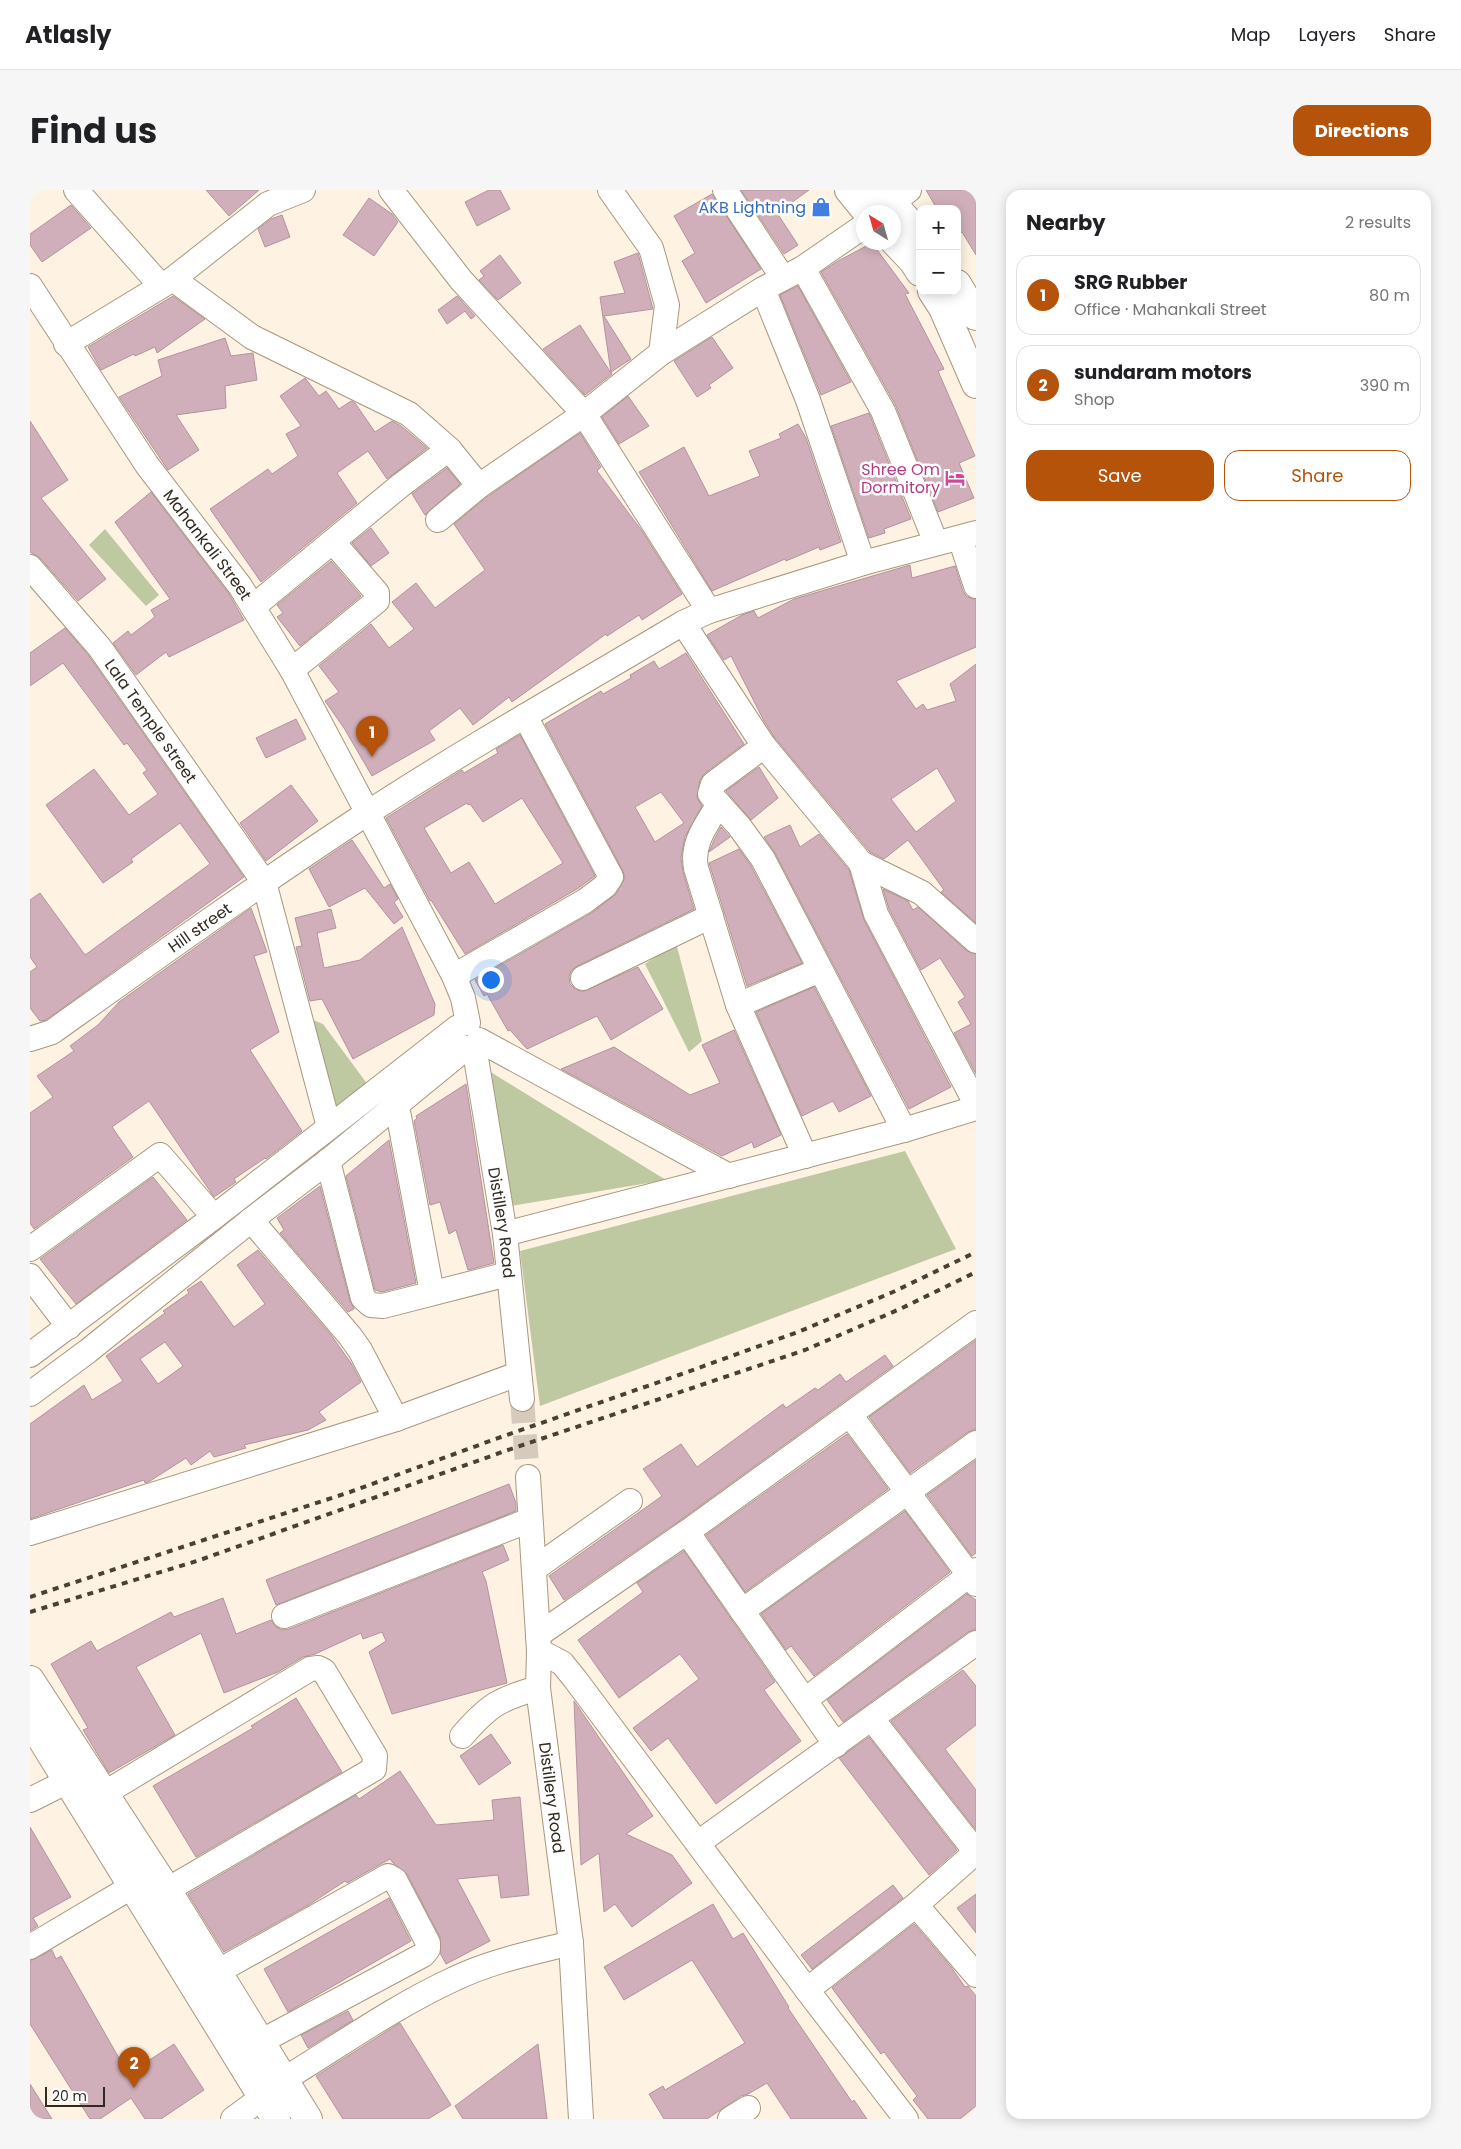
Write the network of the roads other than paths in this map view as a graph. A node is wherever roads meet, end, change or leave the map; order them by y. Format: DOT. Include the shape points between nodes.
graph roads {
  1 [pos="76,190"];
  2 [pos="302,190"];
  3 [pos="391,190"];
  4 [pos="610,190"];
  5 [pos="725,190"];
  6 [pos="849,190"];
  7 [pos="261,197"];
  8 [pos="887,199"];
  9 [pos="916,230"];
  10 [pos="856,231"];
  11 [pos="901,248"];
  12 [pos="916,266"];
  13 [pos="783,278"];
  14 [pos="167,282"];
  15 [pos="30,286"];
  16 [pos="961,291"];
  17 [pos="935,295"];
  18 [pos="36,310"];
  19 [pos="976,316"];
  20 [pos="66,344"];
  21 [pos="661,354"];
  22 [pos="976,384"];
  23 [pos="584,414"];
  24 [pos="449,449"];
  25 [pos="479,486"];
  26 [pos="438,520"];
  27 [pos="968,536"];
  28 [pos="333,542"];
  29 [pos="936,543"];
  30 [pos="863,563"];
  31 [pos="30,567"];
  32 [pos="976,586"];
  33 [pos="253,606"];
  34 [pos="709,611"];
  35 [pos="683,623"];
  36 [pos="292,670"];
  37 [pos="525,716"];
  38 [pos="764,746"];
  39 [pos="720,804"];
  40 [pos="367,813"];
  41 [pos="861,863"];
  42 [pos="264,882"];
  43 [pos="711,916"];
  44 [pos="976,941"];
  45 [pos="820,970"];
  46 [pos="454,976"];
  47 [pos="583,978"];
  48 [pos="738,1005"];
  49 [pos="469,1037"];
  50 [pos="30,1039"];
  51 [pos="381,1087"];
  52 [pos="397,1106"];
  53 [pos="976,1106"];
  54 [pos="329,1127"];
  55 [pos="904,1130"];
  56 [pos="805,1156"];
  57 [pos="328,1161"];
  58 [pos="729,1176"];
  59 [pos="214,1217"];
  60 [pos="251,1220"];
  61 [pos="505,1234"];
  62 [pos="30,1249"];
  63 [pos="508,1274"];
  64 [pos="30,1276"];
  65 [pos="432,1293"];
  66 [pos="976,1323"];
  67 [pos="69,1327"];
  68 [pos="30,1355"];
  69 [pos="518,1374"];
  70 [pos="30,1394"];
  71 [pos="522,1399"];
  72 [pos="850,1415"];
  73 [pos="396,1420"];
  74 [pos="976,1443"];
  75 [pos="528,1477"];
  76 [pos="907,1493"];
  77 [pos="630,1501"];
  78 [pos="530,1520"];
  79 [pos="687,1532"];
  80 [pos="30,1533"];
  81 [pos="534,1569"];
  82 [pos="974,1577"];
  83 [pos="742,1611"];
  84 [pos="284,1616"];
  85 [pos="538,1643"];
  86 [pos="973,1651"];
  87 [pos="30,1680"];
  88 [pos="538,1688"];
  89 [pos="805,1700"];
  90 [pos="872,1719"];
  91 [pos="30,1720"];
  92 [pos="462,1736"];
  93 [pos="836,1745"];
  94 [pos="68,1781"];
  95 [pos="105,1793"];
  96 [pos="30,1800"];
  97 [pos="698,1843"];
  98 [pos="976,1852"];
  99 [pos="133,1886"];
  100 [pos="167,1890"];
  101 [pos="916,1905"];
  102 [pos="571,1943"];
  103 [pos="30,1947"];
  104 [pos="217,1972"];
  105 [pos="976,1975"];
  106 [pos="807,1990"];
  107 [pos="260,2042"];
  108 [pos="274,2099"];
  109 [pos="233,2119"];
  110 [pos="308,2119"];
  111 [pos="581,2119"];
  112 [pos="906,2119"];
  1 -- 14 [label="street"];
  2 -- 7 [label="street"];
  3 -- 23 [label="street" via="461,280"];
  4 -- 21 [label="street" via="651,248 667,306"];
  5 -- 13 [label="street"];
  6 -- 8 [label="main road"];
  7 -- 14 [label="street"];
  8 -- 9 [label="main road"];
  10 -- 13 [label="street"];
  11 -- 12 [label="main road"];
  13 -- 21 [label="street"];
  13 -- 29 [label="street" via="883,411"];
  13 -- 30 [label="street" via="808,400"];
  14 -- 20 [label="street"];
  14 -- 24 [label="street" via="252,337 409,414"];
  15 -- 18 [label="street, Mahankali Street"];
  16 -- 19 [label="main road"];
  17 -- 22 [label="main road"];
  18 -- 20 [label="street, Mahankali Street"];
  20 -- 33 [label="street, Mahankali Street" via="146,465"];
  21 -- 23 [label="street"];
  23 -- 25 [label="street"];
  23 -- 34 [label="street"];
  24 -- 25 [label="street"];
  24 -- 28 [label="street"];
  25 -- 26 [label="street"];
  27 -- 29 [label="street, Hill street"];
  27 -- 32 [label="street"];
  28 -- 33 [label="street"];
  28 -- 36 [label="street" via="377,593 377,601"];
  29 -- 30 [label="street, Hill street"];
  30 -- 34 [label="street, Hill street"];
  31 -- 42 [label="street, Lala Temple street" via="100,648"];
  33 -- 36 [label="street, Mahankali Street"];
  34 -- 35 [label="street, Hill street"];
  35 -- 37 [label="street, Hill street"];
  35 -- 38 [label="street"];
  36 -- 40 [label="street, Mahankali Street"];
  37 -- 40 [label="street, Hill street"];
  37 -- 46 [label="street" via="611,877 605,886 585,901"];
  38 -- 39 [label="street" via="713,784 710,794"];
  38 -- 41 [label="street"];
  39 -- 43 [label="street" via="700,835 694,857"];
  39 -- 45 [label="street" via="763,859"];
  40 -- 42 [label="street, Hill street"];
  40 -- 46 [label="street, Distillery Road"];
  41 -- 44 [label="street" via="922,893"];
  41 -- 53 [label="street" via="876,914"];
  42 -- 50 [label="street, Hill street" via="52,1032"];
  42 -- 54 [label="street"];
  43 -- 47 [label="street"];
  43 -- 48 [label="street"];
  45 -- 48 [label="street"];
  45 -- 55 [label="street"];
  46 -- 49 [label="street, Distillery Road" via="463,998"];
  48 -- 56 [label="street"];
  49 -- 51 [label="street"];
  49 -- 52 [label="street"];
  49 -- 58 [label="street"];
  49 -- 61 [label="street, Distillery Road"];
  51 -- 52 [label="street"];
  51 -- 54 [label="street"];
  52 -- 57 [label="street"];
  52 -- 65 [label="street"];
  53 -- 55 [label="street"];
  54 -- 59 [label="street"];
  55 -- 56 [label="street"];
  56 -- 58 [label="street"];
  57 -- 60 [label="street"];
  57 -- 65 [label="street" via="364,1298 371,1305 383,1306"];
  58 -- 61 [label="street"];
  59 -- 62 [label="street" via="160,1156"];
  59 -- 67 [label="street"];
  60 -- 70 [label="street"];
  60 -- 73 [label="street" via="355,1343"];
  61 -- 63 [label="street, Distillery Road"];
  63 -- 65 [label="street"];
  63 -- 69 [label="street, Distillery Road"];
  64 -- 67 [label="street"];
  66 -- 72 [label="street"];
  67 -- 68 [label="street"];
  69 -- 71 [label="street, Distillery Road"];
  69 -- 73 [label="street"];
  72 -- 76 [label="street"];
  72 -- 79 [label="street"];
  73 -- 80 [label="street"];
  74 -- 76 [label="street"];
  75 -- 78 [label="street, Distillery Road"];
  76 -- 82 [label="street"];
  76 -- 83 [label="street"];
  77 -- 81 [label="street"];
  78 -- 81 [label="street, Distillery Road"];
  78 -- 84 [label="street"];
  79 -- 83 [label="street"];
  79 -- 85 [label="street"];
  81 -- 85 [label="street, Distillery Road"];
  82 -- 89 [label="street"];
  83 -- 89 [label="street"];
  85 -- 88 [label="street, Distillery Road"];
  85 -- 97 [label="street" via="575,1679"];
  86 -- 90 [label="street"];
  87 -- 95 [label="main road"];
  88 -- 92 [label="street" via="491,1706"];
  88 -- 102 [label="street, Distillery Road"];
  89 -- 93 [label="street"];
  90 -- 93 [label="street"];
  90 -- 98 [label="street"];
  91 -- 94 [label="main road"];
  93 -- 97 [label="street"];
  94 -- 96 [label="street"];
  94 -- 99 [label="main road"];
  95 -- 100 [label="main road"];
  95 -- 100 [label="street" via="310,1669 324,1671 375,1756 374,1769"];
  97 -- 106 [label="street"];
  98 -- 101 [label="street"];
  99 -- 103 [label="street"];
  99 -- 108 [label="main road"];
  100 -- 104 [label="main road"];
  101 -- 105 [label="street"];
  101 -- 106 [label="street"];
  102 -- 108 [label="street" via="491,1964 454,1978 409,2003"];
  102 -- 111 [label="street, Distillery Road"];
  104 -- 107 [label="main road"];
  104 -- 107 [label="street" via="388,1876 394,1880 428,1943 428,1950"];
  106 -- 112 [label="street"];
  107 -- 108 [label="main road"];
  108 -- 109 [label="street"];
  108 -- 110 [label="main road"];
}
